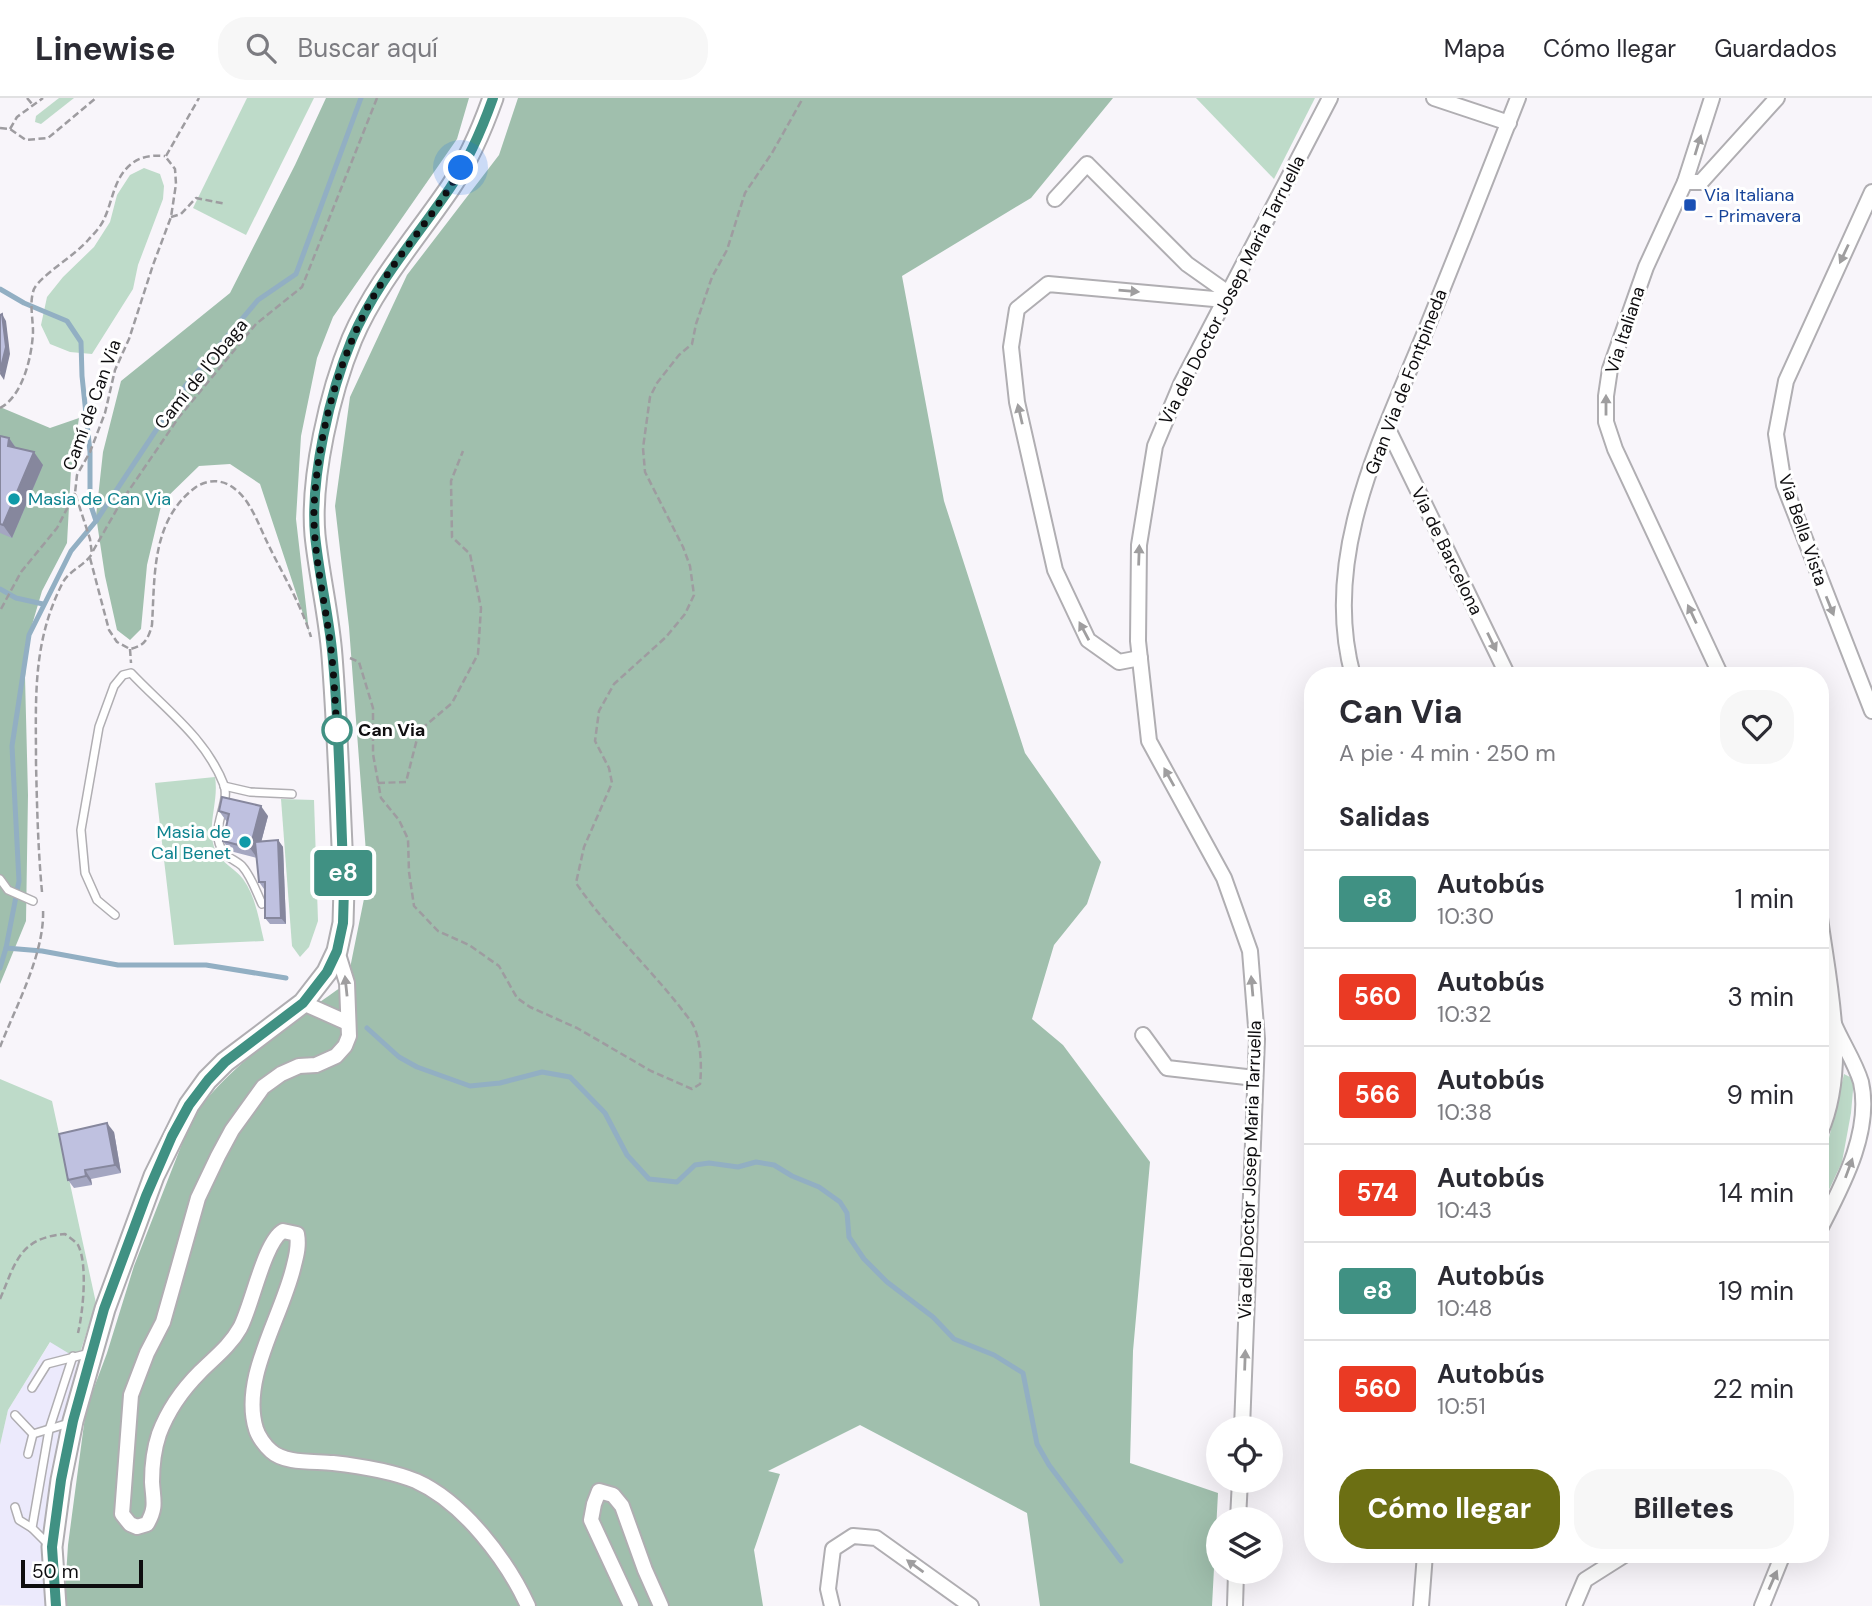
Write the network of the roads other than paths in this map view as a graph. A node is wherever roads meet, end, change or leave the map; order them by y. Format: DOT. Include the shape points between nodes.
graph roads {
  1 [pos="493,98"];
  2 [pos="1330,98"];
  3 [pos="1434,98"];
  4 [pos="1518,98"];
  5 [pos="1712,98"];
  6 [pos="1777,98"];
  7 [pos="1509,122"];
  8 [pos="1685,182"];
  9 [pos="1872,192"];
  10 [pos="1055,199"];
  11 [pos="1227,297"];
  12 [pos="1387,427"];
  13 [pos="1140,658"];
  14 [pos="1351,667"];
  15 [pos="1504,667"];
  16 [pos="1717,667"];
  17 [pos="1872,711"];
  18 [pos="224,786"];
  19 [pos="292,794"];
  20 [pos="0,879"];
  21 [pos="33,901"];
  22 [pos="262,904"];
  23 [pos="116,915"];
  24 [pos="337,951"];
  25 [pos="1829,986"];
  26 [pos="303,1003"];
  27 [pos="348,1023"];
  28 [pos="1834,1024"];
  29 [pos="1143,1035"];
  30 [pos="1255,1078"];
  31 [pos="1829,1106"];
  32 [pos="1829,1211"];
  33 [pos="82,1354"];
  34 [pos="32,1388"];
  35 [pos="15,1415"];
  36 [pos="1242,1416"];
  37 [pos="73,1421"];
  38 [pos="49,1430"];
  39 [pos="33,1434"];
  40 [pos="29,1454"];
  41 [pos="15,1507"];
  42 [pos="32,1528"];
  43 [pos="52,1547"];
  44 [pos="1424,1563"];
  45 [pos="1612,1563"];
  46 [pos="1779,1563"];
  47 [pos="1236,1584"];
  48 [pos="56,1606"];
  49 [pos="528,1606"];
  50 [pos="631,1606"];
  51 [pos="661,1606"];
  52 [pos="832,1606"];
  53 [pos="971,1606"];
  54 [pos="1235,1606"];
  55 [pos="1421,1606"];
  56 [pos="1574,1606"];
  57 [pos="1762,1606"];
  1 -- 24 [label="main road" via="452,186 365,311 336,386 319,467 315,535 331,649 344,888"];
  2 -- 11 [label="street, Via del Doctor Josep Maria Tarruella"];
  3 -- 7 [label="street"];
  4 -- 7 [label="street, Gran Via de Fontpineda"];
  8 -- 5 [label="street, Via Italiana, one-way"];
  6 -- 8 [label="street" via="1701,182"];
  7 -- 12 [label="street, Gran Via de Fontpineda"];
  16 -- 8 [label="street, Via Italiana, one-way" via="1606,422 1610,369 1647,267"];
  9 -- 17 [label="street, Via Bella Vista, one-way" via="1786,381 1776,434 1784,485"];
  10 -- 11 [label="street" via="1087,164 1187,264"];
  13 -- 11 [label="street, Via del Doctor Josep Maria Tarruella, one-way" via="1139,545 1155,446 1181,384"];
  13 -- 11 [label="street, one-way" via="1119,662 1088,640 1055,570 1017,402 1011,347 1017,309 1048,284"];
  12 -- 14 [label="street, Gran Via de Fontpineda" via="1353,524 1347,556 1342,612"];
  12 -- 15 [label="street, Via de Barcelona, one-way"];
  30 -- 13 [label="street, Via del Doctor Josep Maria Tarruella, one-way" via="1257,1039 1250,951 1224,878 1149,741"];
  18 -- 19 [label="lane"];
  18 -- 22 [label="lane" via="218,835 224,853 241,865"];
  18 -- 23 [label="lane" via="188,728 131,673 123,675 114,686 99,727 80,830 85,873 97,901"];
  20 -- 21 [label="lane" via="8,890"];
  24 -- 26 [label="main road"];
  27 -- 24 [label="street, one-way" via="347,983"];
  25 -- 28 [label="street"];
  26 -- 27 [label="street"];
  26 -- 33 [label="main road" via="225,1062 189,1105 146,1196"];
  27 -- 49 [label="street" via="349,1036 336,1056 299,1066 263,1087 232,1130 198,1198 163,1322 131,1395 122,1514 137,1527 148,1524 155,1503 156,1449 167,1416 178,1396 239,1329 266,1257 283,1231 296,1234 299,1244 291,1281 253,1388 257,1432 272,1452 294,1460 378,1471 415,1481 439,1494 456,1507 512,1573"];
  28 -- 31 [label="street"];
  32 -- 28 [label="street, one-way" via="1845,1180 1864,1114 1860,1079"];
  29 -- 30 [label="street" via="1167,1069"];
  36 -- 30 [label="street, Via del Doctor Josep Maria Tarruella, one-way"];
  33 -- 34 [label="lane" via="47,1364"];
  33 -- 37 [label="main road"];
  33 -- 38 [label="lane"];
  35 -- 39 [label="lane"];
  37 -- 38 [label="lane"];
  37 -- 43 [label="main road"];
  38 -- 39 [label="lane"];
  38 -- 42 [label="lane"];
  39 -- 40 [label="lane"];
  41 -- 42 [label="lane" via="19,1520"];
  42 -- 43 [label="lane"];
  43 -- 48 [label="main road"];
  44 -- 55 [label="street"];
  45 -- 56 [label="street" via="1585,1580"];
  57 -- 46 [label="street, one-way"];
  47 -- 54 [label="street"];
  50 -- 51 [label="street" via="592,1520 599,1491 613,1495 622,1506"];
  53 -- 52 [label="street, one-way" via="876,1538 853,1536 833,1549 828,1589"];
}
